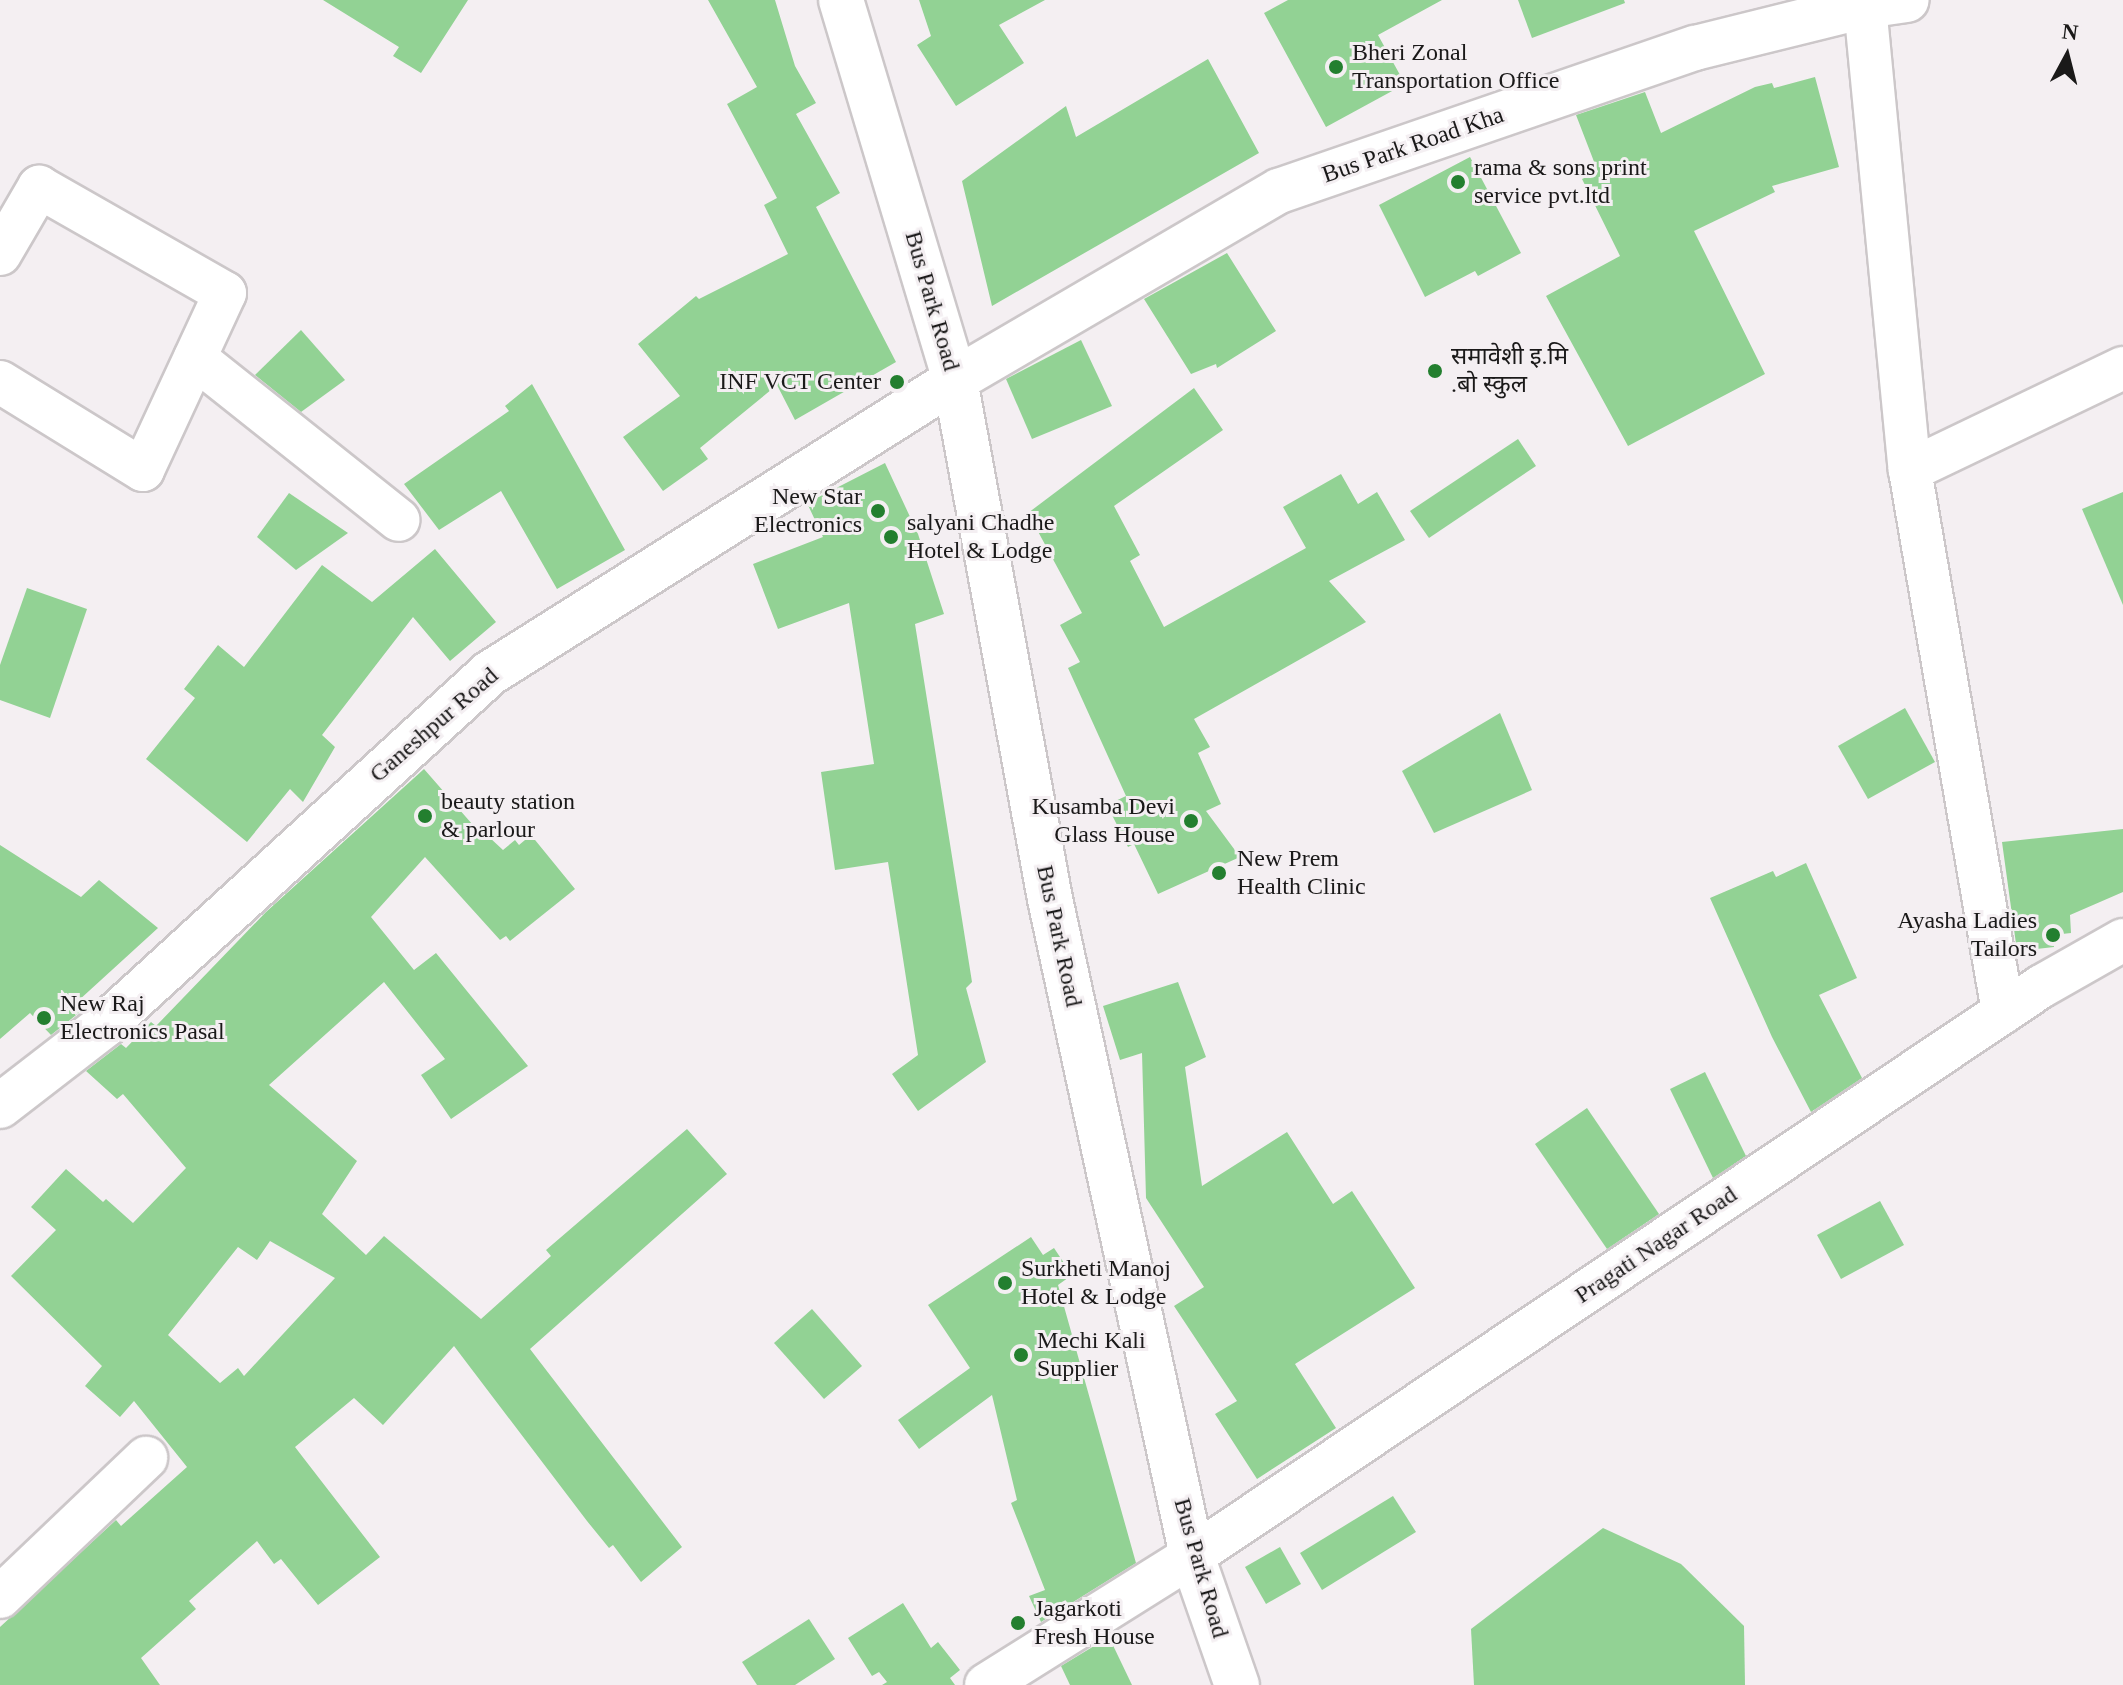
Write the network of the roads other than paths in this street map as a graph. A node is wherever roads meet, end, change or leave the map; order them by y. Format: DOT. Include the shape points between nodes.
graph roads {
  1 [pos="841,0"];
  2 [pos="1907,0"];
  3 [pos="1862,3"];
  4 [pos="0,254"];
  5 [pos="195,358"];
  6 [pos="2123,368"];
  7 [pos="955,380"];
  8 [pos="0,382"];
  9 [pos="1910,470"];
  10 [pos="399,520"];
  11 [pos="2123,940"];
  12 [pos="2003,1012"];
  13 [pos="0,1106"];
  14 [pos="146,1458"];
  15 [pos="1192,1556"];
  16 [pos="0,1597"];
  17 [pos="986,1685"];
  18 [pos="1237,1685"];
  1 -- 7 [label="street, Bus Park Road"];
  2 -- 3 [label="street, Bus Park Road Kha"];
  3 -- 7 [label="street, Bus Park Road Kha" via="1695,48 1279,191"];
  3 -- 9 [label="street"];
  4 -- 5 [label="street" via="39,187 225,293"];
  5 -- 8 [label="street" via="143,470"];
  5 -- 10 [label="street"];
  6 -- 9 [label="street"];
  7 -- 13 [label="street, Ganeshpur Road" via="490,673 106,1024"];
  7 -- 15 [label="street, Bus Park Road" via="1050,899"];
  9 -- 12 [label="street"];
  11 -- 12 [label="street, Pragati Nagar Road"];
  12 -- 15 [label="street, Pragati Nagar Road"];
  14 -- 16 [label="street"];
  15 -- 17 [label="street, Pragati Nagar Road"];
  15 -- 18 [label="street, Bus Park Road"];
}
